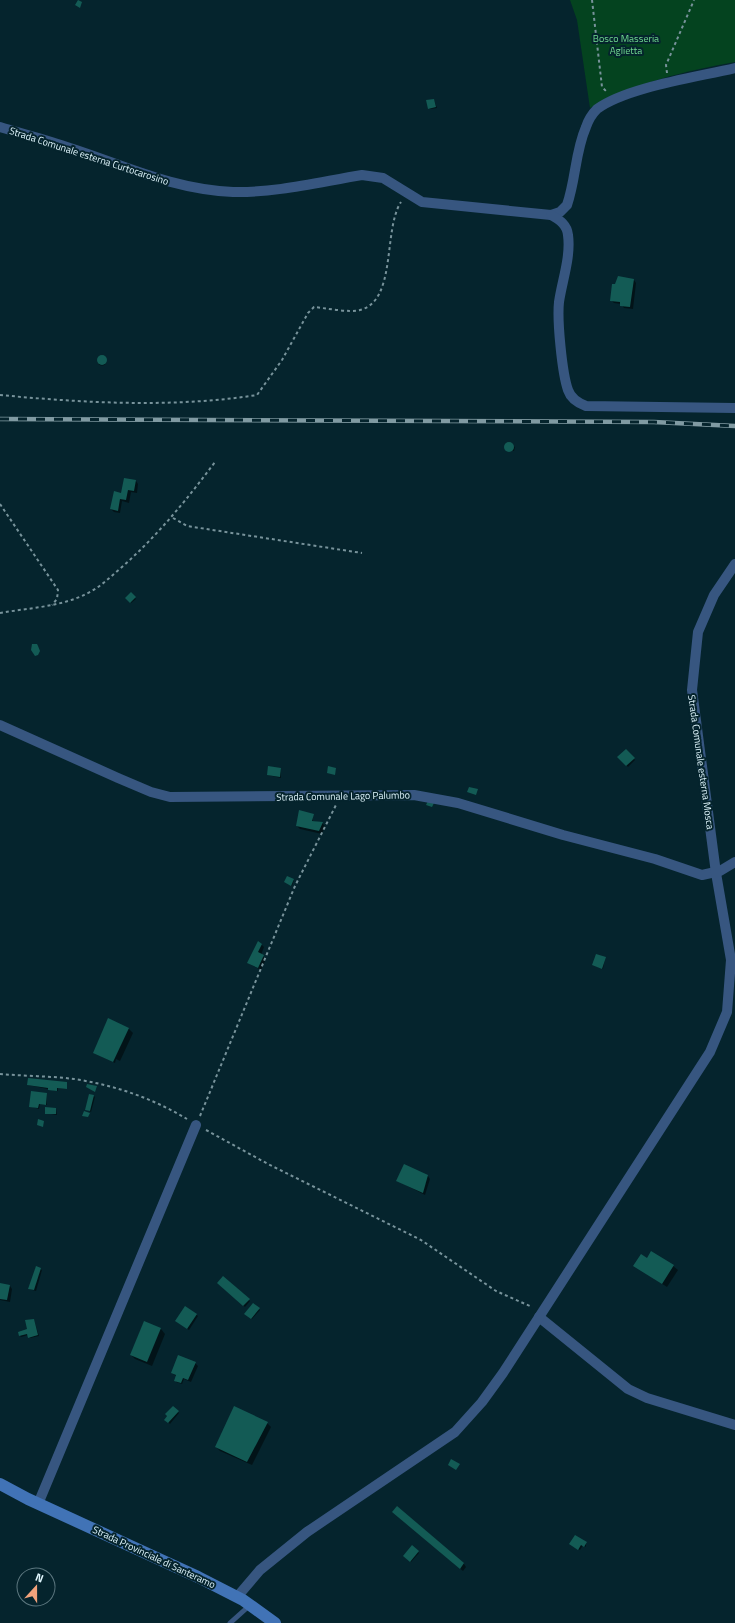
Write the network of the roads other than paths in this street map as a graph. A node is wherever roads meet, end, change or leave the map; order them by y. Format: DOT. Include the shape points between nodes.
graph roads {
  1 [pos="735,68"];
  2 [pos="0,127"];
  3 [pos="551,215"];
  4 [pos="735,408"];
  5 [pos="735,564"];
  6 [pos="0,725"];
  7 [pos="735,862"];
  8 [pos="716,873"];
  9 [pos="196,1125"];
  10 [pos="540,1316"];
  11 [pos="735,1425"];
  12 [pos="0,1484"];
  13 [pos="0,1490"];
  14 [pos="33,1501"];
  15 [pos="237,1597"];
  16 [pos="250,1605"];
  17 [pos="230,1623"];
  18 [pos="275,1623"];
  1 -- 3 [label="street" via="642,90 611,101 596,110 582,137 568,205"];
  2 -- 3 [label="street, Strada Comunale esterna Curtocarosino" via="70,148 146,176 197,188 233,192 265,191 362,176 383,178 422,202"];
  3 -- 4 [label="street" via="566,227 568,236 559,320 565,378 568,391 574,399 586,406"];
  5 -- 8 [label="street, Strada Comunale esterna Mosca" via="706,611 698,632 693,670 694,712"];
  6 -- 8 [label="street, Strada Comunale Lago Palumbo" via="151,792 170,797 403,794 438,799 489,812 655,859 688,872 702,875"];
  7 -- 8 [label="street, Strada Comunale Lago Palumbo"];
  8 -- 10 [label="street, Strada Comunale esterna Mosca" via="731,960 727,1012 710,1052"];
  9 -- 14 [label="street"];
  10 -- 11 [label="street" via="628,1389 647,1398"];
  10 -- 15 [label="street, Strada Comunale esterna Mosca" via="482,1402 455,1432 307,1532 260,1570"];
  12 -- 14 [label="main road"];
  13 -- 14 [label="main road"];
  14 -- 15 [label="main road, Strada Provinciale di Santeramo"];
  15 -- 16 [label="main road, Strada Provinciale di Santeramo"];
  16 -- 17 [label="lane"];
  16 -- 18 [label="main road, Strada Provinciale di Santeramo"];
}
